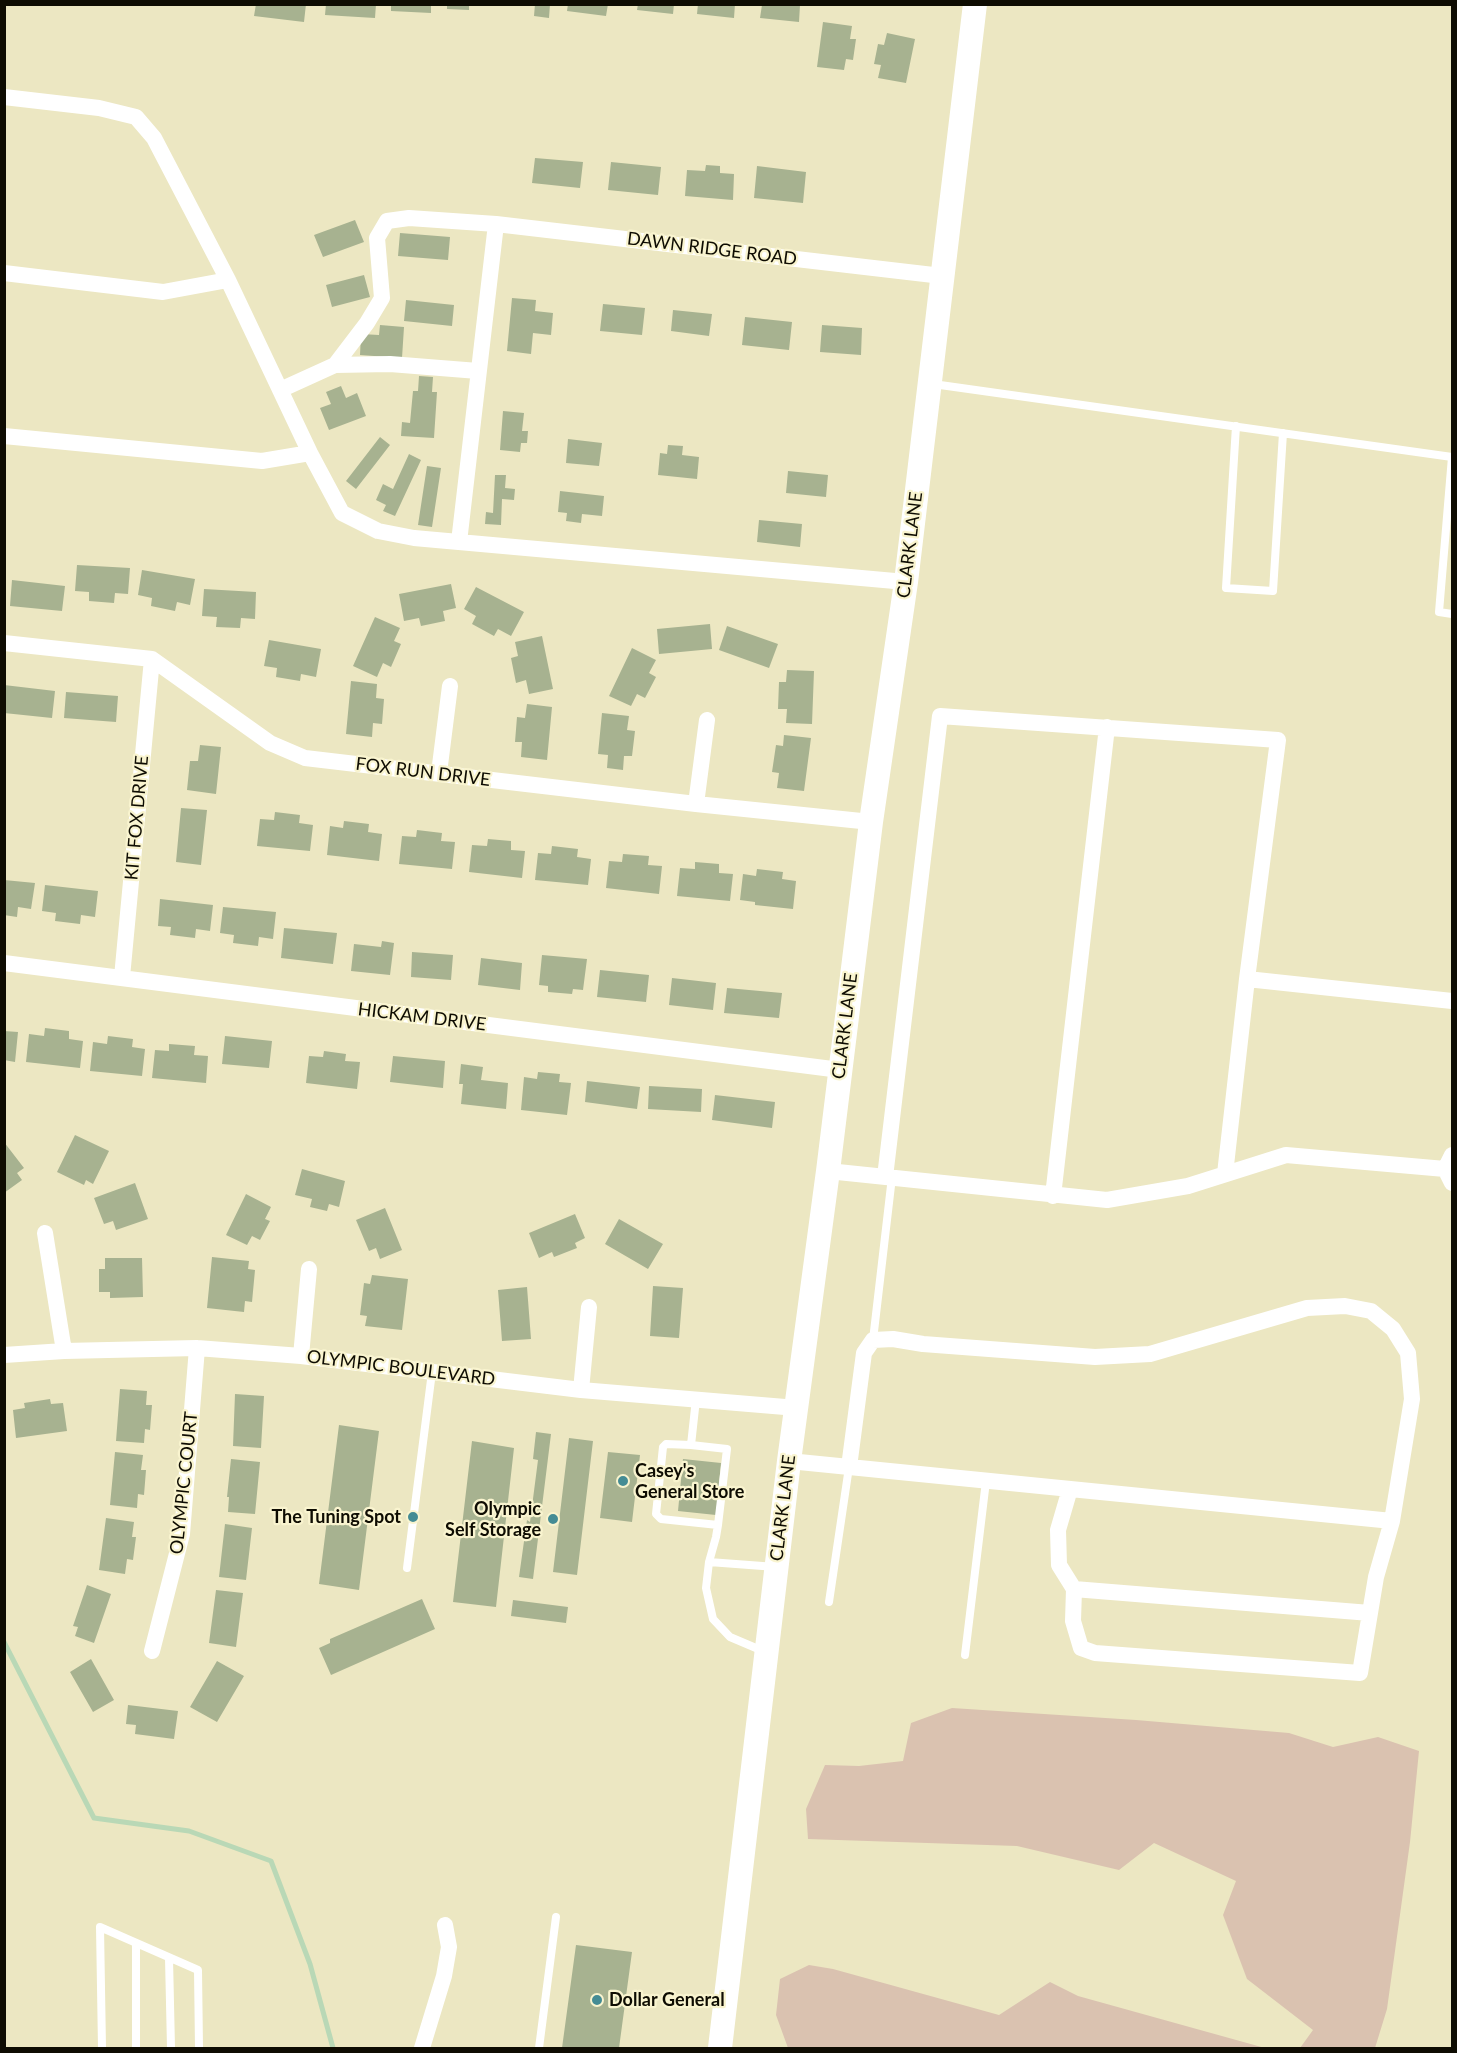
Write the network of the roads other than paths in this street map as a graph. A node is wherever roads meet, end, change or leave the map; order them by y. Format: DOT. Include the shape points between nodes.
graph roads {
  1 [pos="975,4"];
  2 [pos="4,98"];
  3 [pos="489,223"];
  4 [pos="4,273"];
  5 [pos="942,276"];
  6 [pos="228,280"];
  7 [pos="335,364"];
  8 [pos="478,371"];
  9 [pos="929,384"];
  10 [pos="280,390"];
  11 [pos="1236,426"];
  12 [pos="1283,433"];
  13 [pos="4,436"];
  14 [pos="310,453"];
  15 [pos="1452,457"];
  16 [pos="459,542"];
  17 [pos="906,582"];
  18 [pos="1452,614"];
  19 [pos="4,643"];
  20 [pos="152,659"];
  21 [pos="450,686"];
  22 [pos="707,720"];
  23 [pos="1107,727"];
  24 [pos="439,773"];
  25 [pos="696,804"];
  26 [pos="871,822"];
  27 [pos="4,963"];
  28 [pos="122,977"];
  29 [pos="1247,979"];
  30 [pos="1452,1001"];
  31 [pos="840,1070"];
  32 [pos="1450,1169"];
  33 [pos="828,1171"];
  34 [pos="1225,1174"];
  35 [pos="888,1177"];
  36 [pos="1053,1196"];
  37 [pos="45,1233"];
  38 [pos="309,1269"];
  39 [pos="590,1306"];
  40 [pos="873,1340"];
  41 [pos="197,1348"];
  42 [pos="64,1351"];
  43 [pos="4,1354"];
  44 [pos="301,1356"];
  45 [pos="432,1372"];
  46 [pos="581,1390"];
  47 [pos="696,1399"];
  48 [pos="797,1408"];
  49 [pos="691,1445"];
  50 [pos="789,1461"];
  51 [pos="849,1467"];
  52 [pos="986,1481"];
  53 [pos="1070,1489"];
  54 [pos="1392,1521"];
  55 [pos="718,1525"];
  56 [pos="708,1562"];
  57 [pos="776,1567"];
  58 [pos="407,1568"];
  59 [pos="1074,1589"];
  60 [pos="829,1602"];
  61 [pos="1370,1613"];
  62 [pos="152,1651"];
  63 [pos="766,1652"];
  64 [pos="965,1655"];
  65 [pos="556,1917"];
  66 [pos="445,1925"];
  67 [pos="136,1943"];
  68 [pos="169,1958"];
  69 [pos="102,2049"];
  70 [pos="136,2049"];
  71 [pos="171,2049"];
  72 [pos="199,2049"];
  73 [pos="422,2049"];
  74 [pos="539,2049"];
  75 [pos="720,2049"];
  1 -- 5 [label="main road, CLARK LANE"];
  2 -- 6 [label="street" via="99,108 136,117 154,138"];
  3 -- 5 [label="street, DAWN RIDGE ROAD"];
  3 -- 7 [label="street, DAWN RIDGE ROAD" via="409,218 387,221 377,238 382,298"];
  3 -- 8 [label="street"];
  4 -- 6 [label="street" via="163,292"];
  5 -- 9 [label="main road, CLARK LANE"];
  6 -- 10 [label="street"];
  7 -- 8 [label="street"];
  7 -- 10 [label="street"];
  8 -- 16 [label="street"];
  9 -- 11 [label="lane"];
  9 -- 17 [label="main road, CLARK LANE"];
  10 -- 14 [label="street"];
  11 -- 12 [label="lane"];
  11 -- 12 [label="lane" via="1226,588 1273,591"];
  12 -- 15 [label="lane"];
  13 -- 14 [label="street" via="262,461"];
  14 -- 16 [label="street" via="342,513 378,531"];
  15 -- 18 [label="lane" via="1439,612"];
  16 -- 17 [label="street"];
  17 -- 26 [label="main road, CLARK LANE"];
  19 -- 20 [label="street, FOX RUN DRIVE"];
  20 -- 24 [label="street, FOX RUN DRIVE" via="270,743 305,758"];
  20 -- 28 [label="street, KIT FOX DRIVE"];
  21 -- 24 [label="street"];
  22 -- 25 [label="street"];
  23 -- 29 [label="street" via="1278,740"];
  23 -- 35 [label="street" via="940,716"];
  23 -- 36 [label="street"];
  24 -- 25 [label="street, FOX RUN DRIVE"];
  25 -- 26 [label="street, FOX RUN DRIVE"];
  26 -- 31 [label="main road, CLARK LANE"];
  27 -- 28 [label="street, HICKAM DRIVE"];
  28 -- 31 [label="street, HICKAM DRIVE"];
  29 -- 30 [label="street"];
  29 -- 34 [label="street"];
  31 -- 33 [label="main road, CLARK LANE"];
  32 -- 34 [label="street" via="1286,1155"];
  33 -- 35 [label="street"];
  33 -- 48 [label="main road, CLARK LANE"];
  34 -- 36 [label="street" via="1188,1186 1107,1200"];
  35 -- 36 [label="street"];
  35 -- 40 [label="lane"];
  37 -- 42 [label="street"];
  38 -- 44 [label="street"];
  39 -- 46 [label="street"];
  40 -- 51 [label="street" via="864,1353"];
  40 -- 54 [label="street" via="1095,1357 1162,1351 1307,1308 1345,1306 1371,1311 1393,1329 1408,1353 1412,1399"];
  41 -- 42 [label="street, OLYMPIC BOULEVARD"];
  41 -- 44 [label="street, OLYMPIC BOULEVARD"];
  41 -- 62 [label="street, OLYMPIC COURT" via="182,1534"];
  42 -- 43 [label="street, OLYMPIC BOULEVARD"];
  44 -- 45 [label="street, OLYMPIC BOULEVARD"];
  45 -- 46 [label="street, OLYMPIC BOULEVARD"];
  45 -- 58 [label="lane"];
  46 -- 47 [label="street, OLYMPIC BOULEVARD"];
  47 -- 48 [label="street, OLYMPIC BOULEVARD"];
  47 -- 49 [label="lane"];
  48 -- 50 [label="main road, CLARK LANE"];
  49 -- 55 [label="lane" via="727,1449"];
  49 -- 55 [label="lane" via="663,1447 656,1514 661,1518"];
  50 -- 51 [label="street"];
  50 -- 57 [label="main road, CLARK LANE"];
  51 -- 52 [label="street"];
  51 -- 60 [label="lane"];
  52 -- 53 [label="street"];
  52 -- 64 [label="lane"];
  53 -- 54 [label="street"];
  53 -- 59 [label="street" via="1058,1530 1059,1565"];
  54 -- 61 [label="street"];
  55 -- 56 [label="lane"];
  56 -- 57 [label="lane"];
  56 -- 63 [label="lane" via="706,1587 713,1619 730,1637"];
  57 -- 63 [label="main road, CLARK LANE"];
  59 -- 61 [label="street"];
  59 -- 61 [label="street" via="1073,1622 1081,1648 1095,1653 1360,1673"];
  63 -- 75 [label="main road, CLARK LANE"];
  65 -- 74 [label="lane"];
  66 -- 73 [label="street" via="449,1947 444,1976"];
  67 -- 68 [label="lane"];
  67 -- 69 [label="lane" via="100,1927"];
  67 -- 70 [label="lane"];
  68 -- 71 [label="lane"];
  68 -- 72 [label="lane" via="198,1970"];
}
